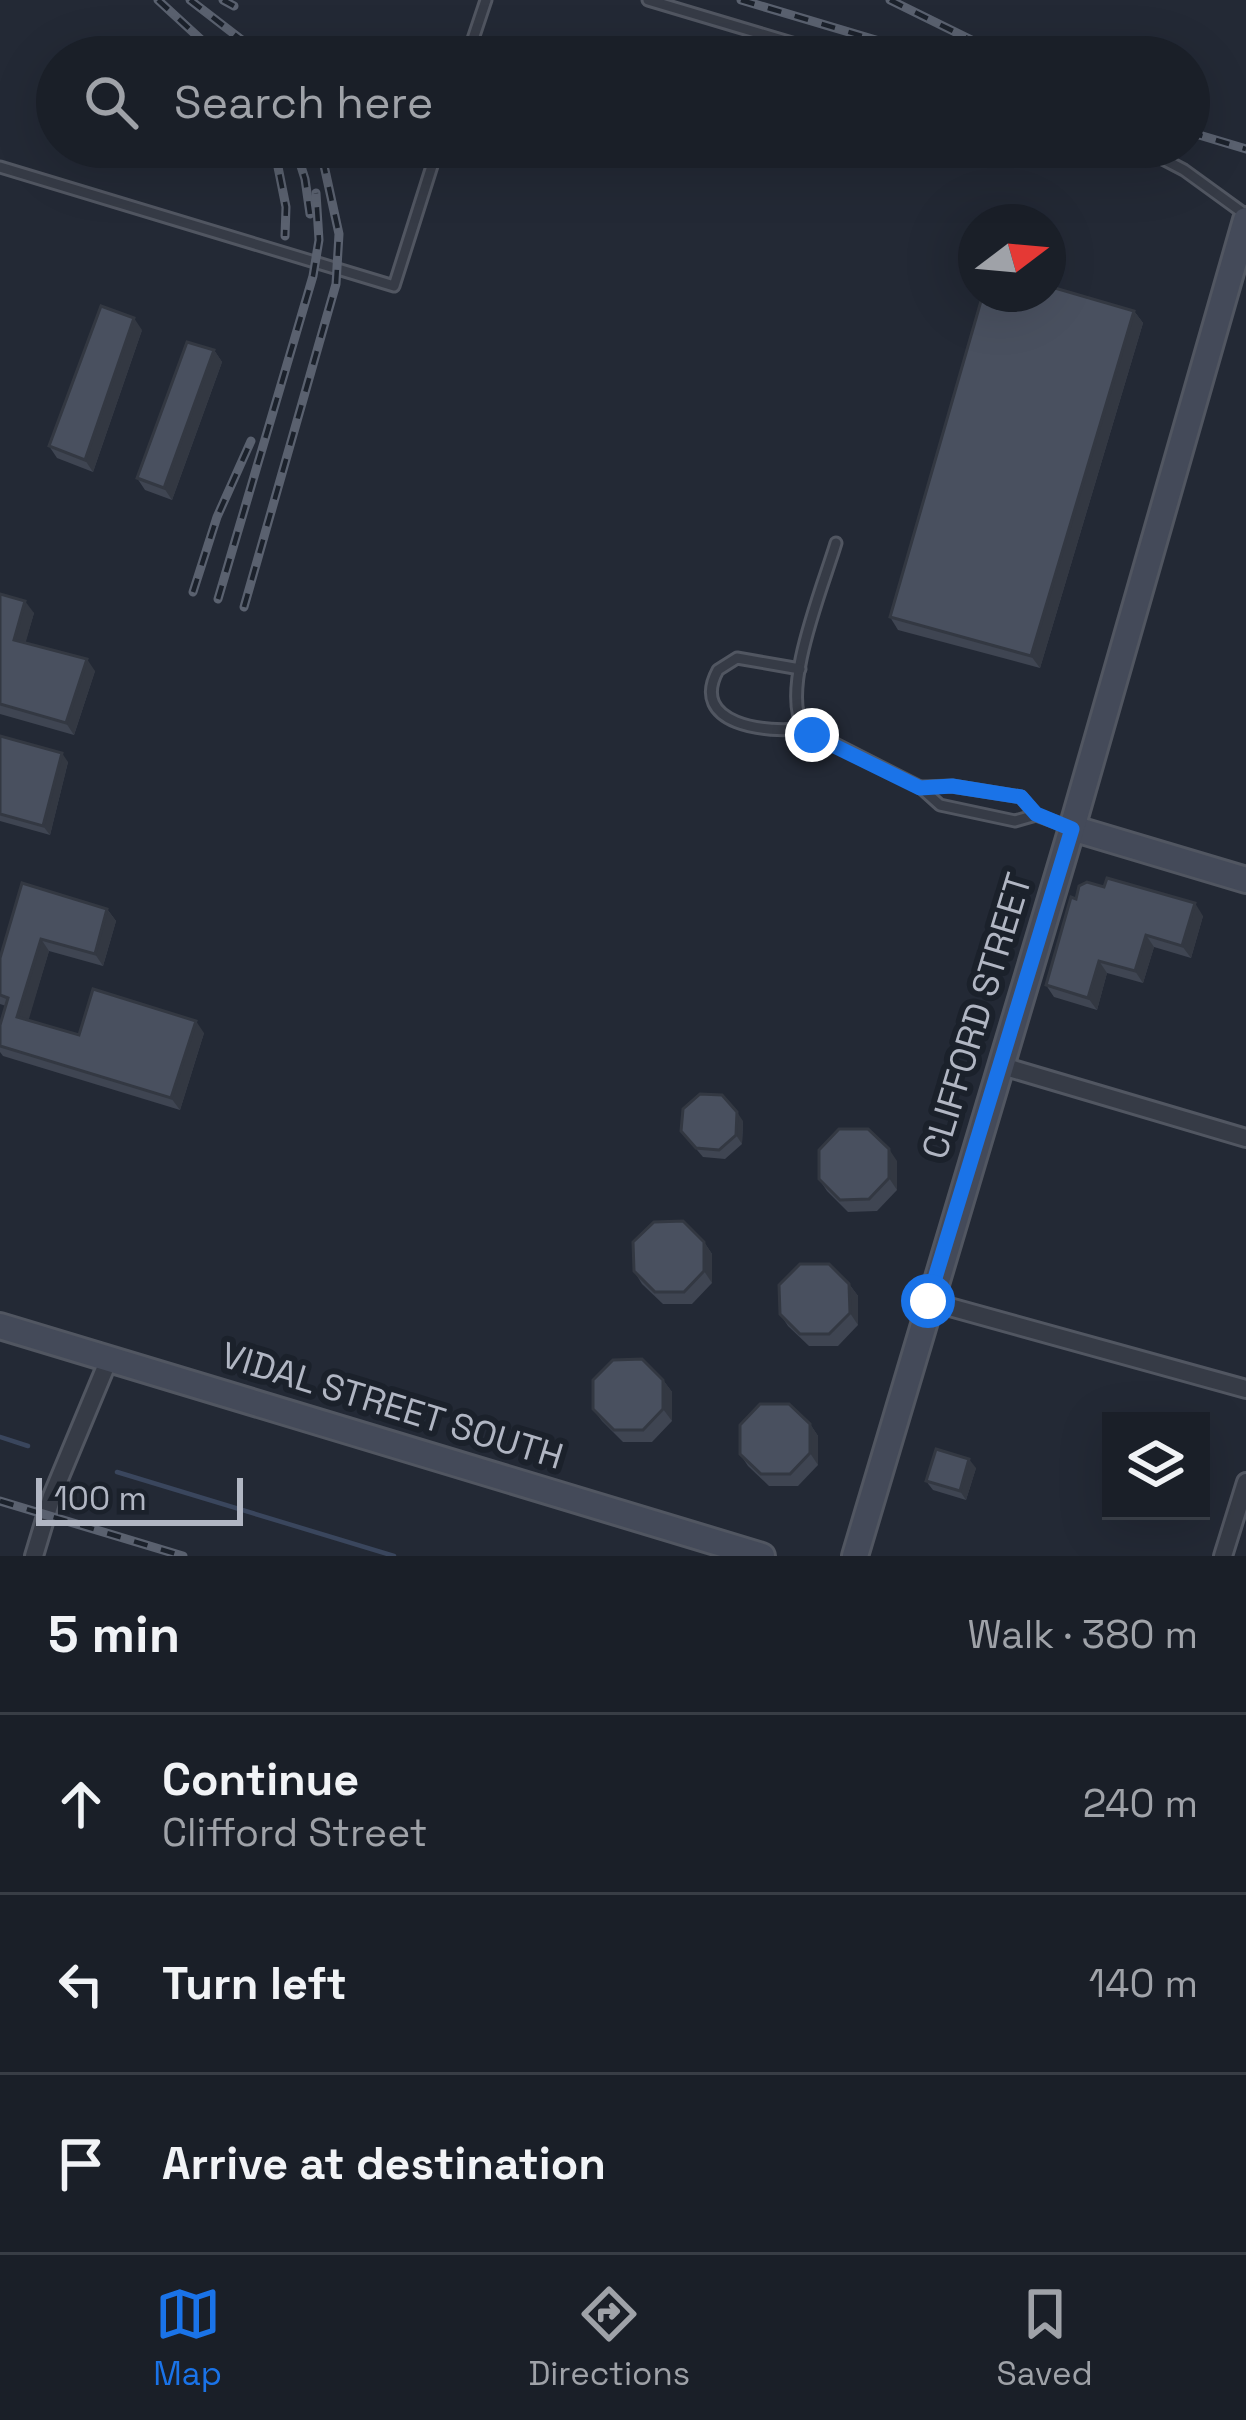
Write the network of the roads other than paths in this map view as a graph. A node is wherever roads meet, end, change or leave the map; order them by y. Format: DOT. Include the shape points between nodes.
graph roads {
  1 [pos="485,0"];
  2 [pos="648,0"];
  3 [pos="474,36"];
  4 [pos="769,36"];
  5 [pos="0,166"];
  6 [pos="431,168"];
  7 [pos="1180,168"];
  8 [pos="1246,218"];
  9 [pos="836,543"];
  10 [pos="800,669"];
  11 [pos="804,728"];
  12 [pos="920,788"];
  13 [pos="1036,814"];
  14 [pos="1072,829"];
  15 [pos="1246,880"];
  16 [pos="999,1065"];
  17 [pos="1246,1138"];
  18 [pos="928,1301"];
  19 [pos="0,1326"];
  20 [pos="109,1359"];
  21 [pos="1246,1389"];
  22 [pos="1246,1482"];
  23 [pos="34,1556"];
  24 [pos="762,1556"];
  25 [pos="854,1556"];
  26 [pos="1223,1556"];
  1 -- 3 [label="lane"];
  2 -- 4 [label="lane"];
  5 -- 6 [label="lane" via="394,286"];
  7 -- 8 [label="lane"];
  8 -- 14 [label="street, CLIFFORD STREET"];
  9 -- 10 [label="lane"];
  10 -- 11 [label="lane" via="796,707"];
  10 -- 11 [label="lane" via="737,658 718,670 711,695 716,709 740,724"];
  11 -- 12 [label="lane"];
  12 -- 13 [label="lane" via="1021,797"];
  12 -- 13 [label="lane" via="940,805 1015,821"];
  13 -- 14 [label="lane"];
  14 -- 15 [label="street"];
  14 -- 16 [label="street, CLIFFORD STREET"];
  16 -- 17 [label="street"];
  16 -- 18 [label="street, CLIFFORD STREET"];
  18 -- 21 [label="street"];
  18 -- 25 [label="street, CLIFFORD STREET"];
  19 -- 20 [label="street, VIDAL STREET SOUTH"];
  20 -- 23 [label="street"];
  20 -- 24 [label="street, VIDAL STREET SOUTH"];
  22 -- 26 [label="street"];
}
